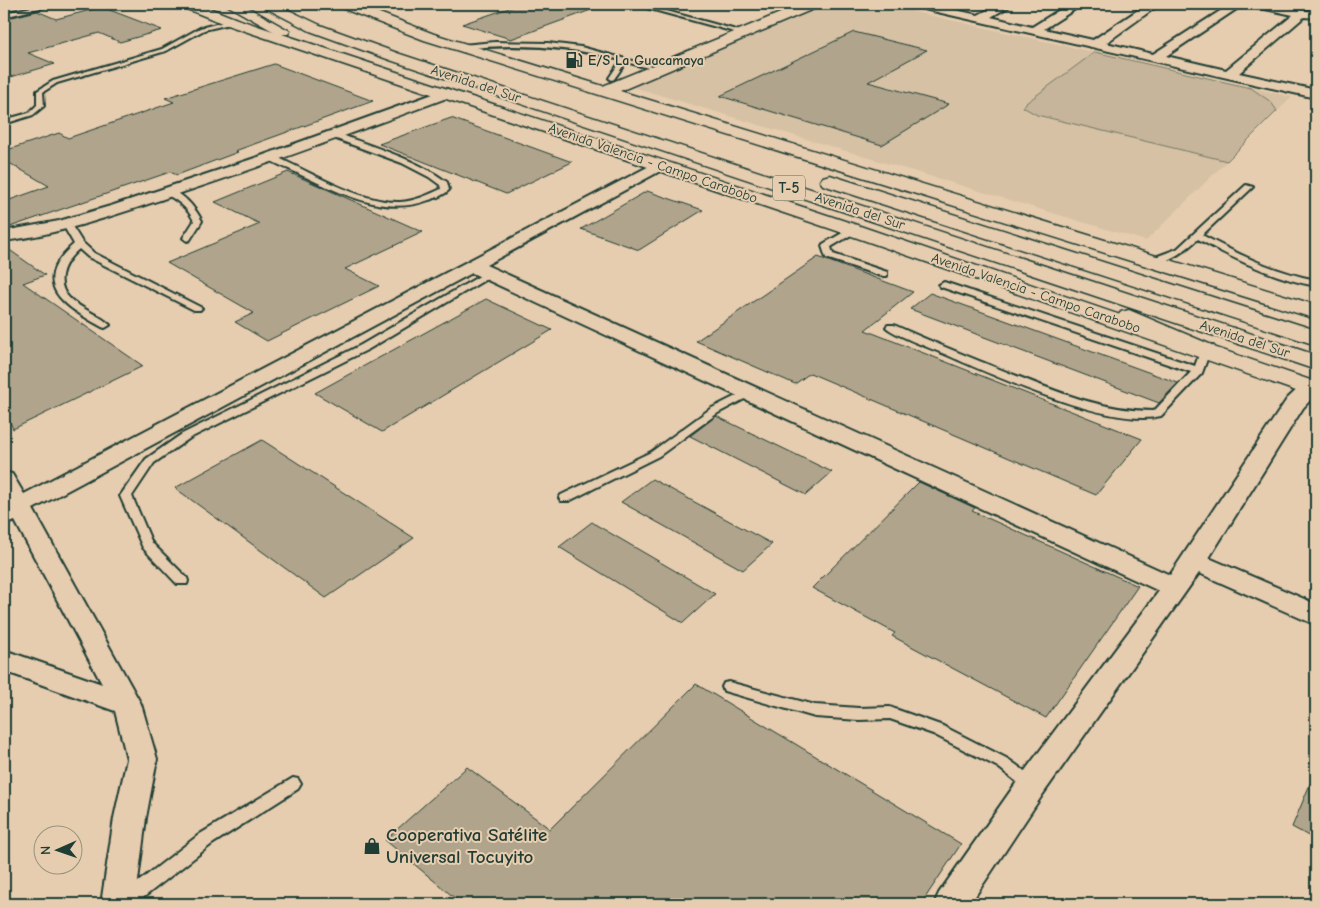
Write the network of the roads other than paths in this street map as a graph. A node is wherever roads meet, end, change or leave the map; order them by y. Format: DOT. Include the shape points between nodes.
graph roads {
  1 [pos="53,4"];
  2 [pos="188,4"];
  3 [pos="266,4"];
  4 [pos="298,4"];
  5 [pos="344,4"];
  6 [pos="368,4"];
  7 [pos="635,4"];
  8 [pos="813,4"];
  9 [pos="921,4"];
  10 [pos="1007,4"];
  11 [pos="1077,4"];
  12 [pos="1154,4"];
  13 [pos="1238,4"];
  14 [pos="1255,4"];
  15 [pos="232,13"];
  16 [pos="1302,13"];
  17 [pos="4,15"];
  18 [pos="1316,16"];
  19 [pos="981,18"];
  20 [pos="1035,30"];
  21 [pos="744,33"];
  22 [pos="430,37"];
  23 [pos="1096,44"];
  24 [pos="462,47"];
  25 [pos="1156,57"];
  26 [pos="624,60"];
  27 [pos="650,71"];
  28 [pos="1229,74"];
  29 [pos="1316,81"];
  30 [pos="608,84"];
  31 [pos="1311,92"];
  32 [pos="447,93"];
  33 [pos="4,122"];
  34 [pos="334,135"];
  35 [pos="271,158"];
  36 [pos="759,158"];
  37 [pos="659,166"];
  38 [pos="816,177"];
  39 [pos="1250,187"];
  40 [pos="169,192"];
  41 [pos="67,225"];
  42 [pos="853,230"];
  43 [pos="1196,235"];
  44 [pos="4,236"];
  45 [pos="186,238"];
  46 [pos="79,244"];
  47 [pos="998,257"];
  48 [pos="1153,261"];
  49 [pos="480,270"];
  50 [pos="884,274"];
  51 [pos="1316,284"];
  52 [pos="944,285"];
  53 [pos="197,308"];
  54 [pos="1316,312"];
  55 [pos="104,325"];
  56 [pos="891,327"];
  57 [pos="1316,338"];
  58 [pos="1201,361"];
  59 [pos="1315,384"];
  60 [pos="748,393"];
  61 [pos="4,479"];
  62 [pos="566,498"];
  63 [pos="12,511"];
  64 [pos="1194,561"];
  65 [pos="182,581"];
  66 [pos="1174,587"];
  67 [pos="1316,615"];
  68 [pos="4,660"];
  69 [pos="729,687"];
  70 [pos="127,704"];
  71 [pos="293,784"];
  72 [pos="1032,785"];
  73 [pos="118,904"];
  74 [pos="122,904"];
  75 [pos="951,904"];
  1 -- 17 [label="lane"];
  2 -- 15 [label="main road, Avenida Valencia - Campo Carabobo / T-5"];
  3 -- 47 [label="main road, Avenida del Sur / T-5" via="315,28 395,57"];
  4 -- 36 [label="main road, Avenida del Sur / T-5" via="344,24"];
  5 -- 22 [label="main road"];
  6 -- 22 [label="main road"];
  7 -- 21 [label="lane"];
  8 -- 21 [label="main road"];
  9 -- 19 [label="street"];
  10 -- 19 [label="street"];
  11 -- 20 [label="street"];
  12 -- 23 [label="street"];
  13 -- 25 [label="street"];
  14 -- 16 [label="street"];
  15 -- 32 [label="main road, Avenida Valencia - Campo Carabobo / T-5" via="319,50"];
  15 -- 33 [label="lane" via="164,50 55,82 40,91 41,106 31,114"];
  16 -- 18 [label="street"];
  16 -- 28 [label="street"];
  19 -- 20 [label="street"];
  20 -- 23 [label="street"];
  21 -- 27 [label="main road"];
  22 -- 24 [label="main road"];
  23 -- 25 [label="street"];
  24 -- 26 [label="lane" via="486,44 561,47"];
  24 -- 30 [label="main road" via="570,80"];
  25 -- 28 [label="street"];
  26 -- 27 [label="lane"];
  26 -- 30 [label="lane"];
  27 -- 30 [label="main road"];
  28 -- 31 [label="street"];
  29 -- 31 [label="street"];
  30 -- 48 [label="main road"];
  32 -- 34 [label="street"];
  32 -- 37 [label="main road, Avenida Valencia - Campo Carabobo / T-5"];
  34 -- 35 [label="street"];
  34 -- 35 [label="lane" via="434,176 444,184 445,190 411,203 378,202"];
  35 -- 40 [label="street"];
  37 -- 42 [label="main road, Avenida Valencia - Campo Carabobo / T-5"];
  37 -- 49 [label="street"];
  38 -- 57 [label="main road, Avenida del Sur / T-5"];
  39 -- 43 [label="lane"];
  40 -- 41 [label="street"];
  40 -- 45 [label="lane" via="193,210 198,221"];
  41 -- 44 [label="street"];
  41 -- 46 [label="lane"];
  42 -- 50 [label="lane" via="826,246 829,256"];
  42 -- 58 [label="main road, Avenida Valencia - Campo Carabobo / T-5"];
  43 -- 48 [label="lane" via="1180,251"];
  43 -- 51 [label="lane" via="1239,259"];
  46 -- 53 [label="lane" via="91,255"];
  46 -- 55 [label="lane" via="69,251 57,270 60,293 68,302"];
  47 -- 58 [label="main road"];
  47 -- 59 [label="main road, Avenida del Sur / T-5"];
  48 -- 54 [label="main road"];
  49 -- 60 [label="street"];
  49 -- 63 [label="street"];
  49 -- 65 [label="lane" via="365,347 186,436 150,461 126,496 147,545"];
  52 -- 58 [label="lane"];
  56 -- 58 [label="lane" via="1045,391 1094,408 1126,414 1157,414"];
  58 -- 59 [label="main road, Avenida Valencia - Campo Carabobo / T-5"];
  59 -- 64 [label="street" via="1295,404"];
  60 -- 62 [label="lane" via="714,410 655,454"];
  60 -- 66 [label="street"];
  61 -- 63 [label="street"];
  63 -- 70 [label="street"];
  64 -- 66 [label="street"];
  64 -- 67 [label="street"];
  66 -- 72 [label="street"];
  68 -- 70 [label="street"];
  69 -- 72 [label="lane" via="815,711 890,713 938,730 995,759"];
  70 -- 73 [label="street" via="142,759"];
  71 -- 74 [label="lane" via="206,839"];
  72 -- 75 [label="street"];
}
